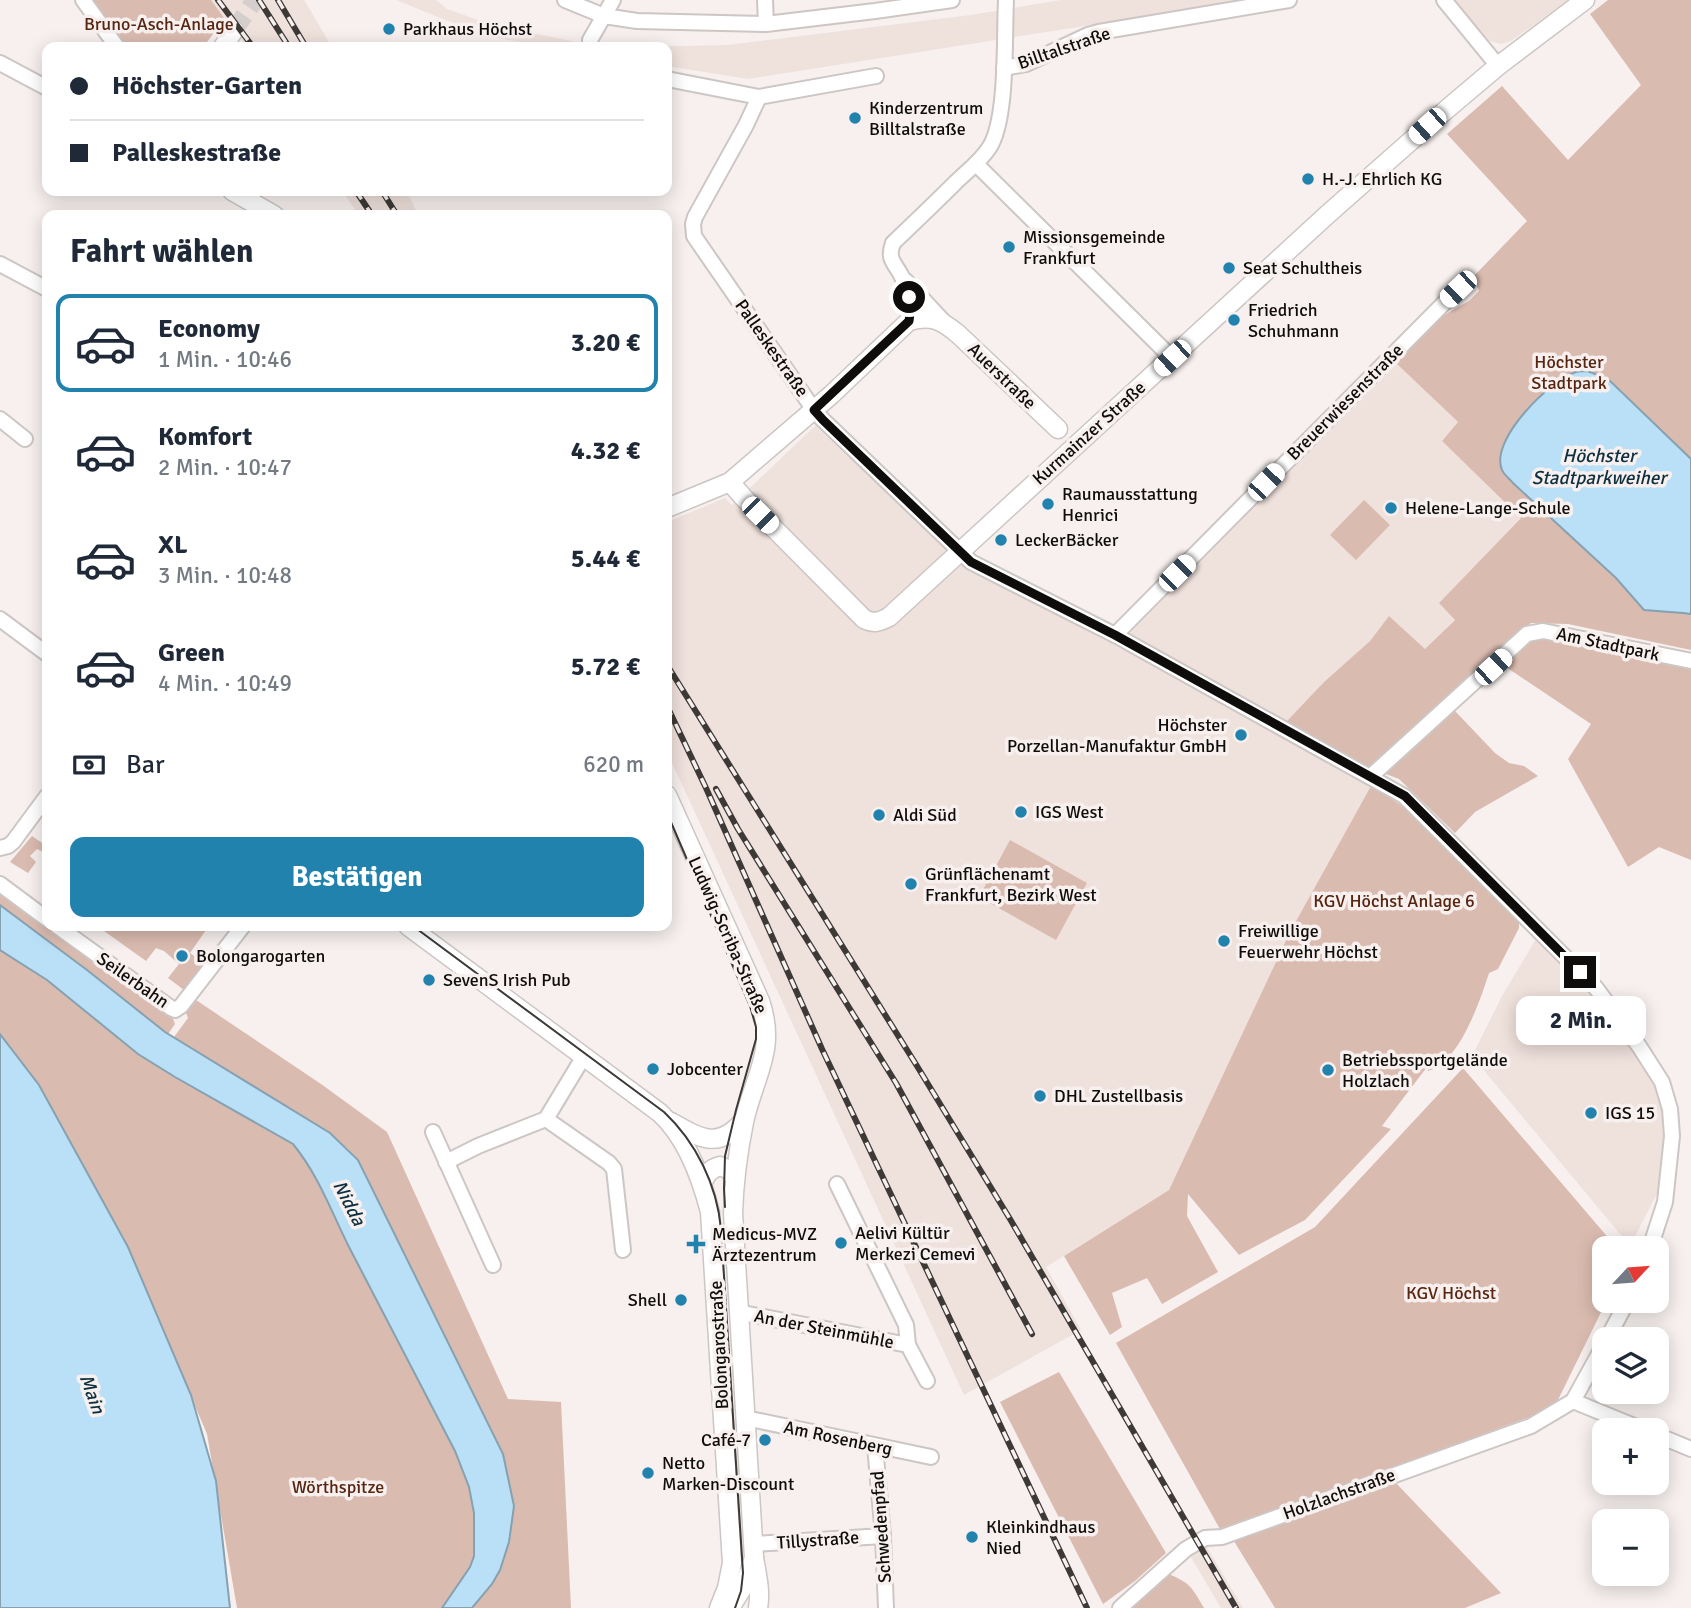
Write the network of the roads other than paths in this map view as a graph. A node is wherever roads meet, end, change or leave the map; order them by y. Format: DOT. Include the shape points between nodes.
graph roads {
  1 [pos="83,0"];
  2 [pos="565,0"];
  3 [pos="613,0"];
  4 [pos="765,0"];
  5 [pos="952,0"];
  6 [pos="1006,0"];
  7 [pos="1289,0"];
  8 [pos="1444,0"];
  9 [pos="1585,0"];
  10 [pos="604,16"];
  11 [pos="765,24"];
  12 [pos="234,30"];
  13 [pos="113,42"];
  14 [pos="226,42"];
  15 [pos="590,42"];
  16 [pos="0,63"];
  17 [pos="1498,66"];
  18 [pos="1004,68"];
  19 [pos="876,76"];
  20 [pos="672,80"];
  21 [pos="42,85"];
  22 [pos="759,97"];
  23 [pos="976,164"];
  24 [pos="241,196"];
  25 [pos="265,210"];
  26 [pos="0,264"];
  27 [pos="901,274"];
  28 [pos="42,286"];
  29 [pos="1458,289"];
  30 [pos="909,321"];
  31 [pos="945,323"];
  32 [pos="1172,358"];
  33 [pos="814,410"];
  34 [pos="6,424"];
  35 [pos="1097,426"];
  36 [pos="1058,429"];
  37 [pos="25,439"];
  38 [pos="1052,466"];
  39 [pos="730,482"];
  40 [pos="672,506"];
  41 [pos="960,551"];
  42 [pos="0,619"];
  43 [pos="1115,635"];
  44 [pos="42,649"];
  45 [pos="1691,662"];
  46 [pos="1371,776"];
  47 [pos="42,803"];
  48 [pos="672,806"];
  49 [pos="0,848"];
  50 [pos="0,884"];
  51 [pos="42,915"];
  52 [pos="64,931"];
  53 [pos="239,931"];
  54 [pos="415,931"];
  55 [pos="584,1056"];
  56 [pos="545,1119"];
  57 [pos="745,1120"];
  58 [pos="668,1121"];
  59 [pos="433,1132"];
  60 [pos="446,1163"];
  61 [pos="735,1179"];
  62 [pos="702,1184"];
  63 [pos="837,1184"];
  64 [pos="1654,1236"];
  65 [pos="623,1250"];
  66 [pos="493,1265"];
  67 [pos="739,1314"];
  68 [pos="908,1345"];
  69 [pos="1592,1367"];
  70 [pos="926,1381"];
  71 [pos="1573,1401"];
  72 [pos="1615,1418"];
  73 [pos="746,1420"];
  74 [pos="1669,1440"];
  75 [pos="875,1446"];
  76 [pos="1691,1449"];
  77 [pos="931,1457"];
  78 [pos="883,1536"];
  79 [pos="754,1551"];
  80 [pos="729,1607"];
  81 [pos="758,1608"];
  82 [pos="886,1608"];
  83 [pos="1120,1608"];
  1 -- 13 [label="street"];
  2 -- 10 [label="street"];
  3 -- 10 [label="street"];
  4 -- 11 [label="street"];
  5 -- 11 [label="street"];
  6 -- 18 [label="street"];
  7 -- 18 [label="street, Billtalstraße" via="1099,32 1026,64"];
  8 -- 17 [label="street"];
  9 -- 17 [label="main road, Kurmainzer Straße"];
  10 -- 11 [label="street"];
  10 -- 15 [label="street"];
  12 -- 14 [label="main road"];
  16 -- 21 [label="street"];
  17 -- 32 [label="main road, Kurmainzer Straße"];
  18 -- 23 [label="street" via="997,131"];
  19 -- 22 [label="street"];
  20 -- 22 [label="street"];
  22 -- 33 [label="street, Palleskestraße" via="695,217 694,236"];
  23 -- 27 [label="street" via="893,243 891,258"];
  23 -- 32 [label="street"];
  24 -- 25 [label="main road"];
  26 -- 28 [label="street"];
  27 -- 30 [label="street" via="911,306"];
  27 -- 31 [label="street, Auerstraße"];
  29 -- 43 [label="street, Breuerwiesenstraße"];
  30 -- 31 [label="main road" via="923,317"];
  30 -- 33 [label="main road"];
  31 -- 36 [label="main road, Auerstraße"];
  32 -- 35 [label="main road, Kurmainzer Straße"];
  33 -- 39 [label="main road"];
  33 -- 41 [label="street, Palleskestraße"];
  34 -- 37 [label="street"];
  35 -- 36 [label="main road"];
  35 -- 38 [label="main road, Kurmainzer Straße"];
  36 -- 38 [label="main road" via="1060,441"];
  38 -- 41 [label="main road, Kurmainzer Straße"];
  39 -- 40 [label="main road"];
  39 -- 41 [label="main road, Kurmainzer Straße" via="871,622 889,617"];
  41 -- 43 [label="street, Palleskestraße" via="971,562"];
  42 -- 44 [label="street"];
  43 -- 46 [label="street, Palleskestraße"];
  45 -- 46 [label="street, Am Stadtpark" via="1543,631 1527,634"];
  46 -- 64 [label="street, Palleskestraße" via="1405,796 1596,988 1662,1082 1672,1136 1665,1202"];
  47 -- 49 [label="street" via="13,842"];
  48 -- 57 [label="main road, Ludwig-Scriba-Straße" via="765,1016 765,1054"];
  50 -- 51 [label="street"];
  52 -- 53 [label="street, Seilerbahn" via="175,1010"];
  54 -- 55 [label="main road, Bolongarostraße"];
  55 -- 56 [label="street"];
  55 -- 58 [label="main road, Bolongarostraße"];
  56 -- 60 [label="street"];
  56 -- 65 [label="street" via="614,1169"];
  57 -- 58 [label="main road" via="733,1133 714,1139"];
  57 -- 61 [label="main road, Bolongarostraße"];
  58 -- 62 [label="main road, Bolongarostraße"];
  59 -- 60 [label="street"];
  60 -- 66 [label="street"];
  61 -- 62 [label="main road" via="730,1170 720,1166 707,1173"];
  61 -- 67 [label="main road, Bolongarostraße"];
  62 -- 80 [label="main road, Bolongarostraße" via="712,1228 732,1563"];
  63 -- 68 [label="street, An der Steinmühle" via="906,1325"];
  67 -- 68 [label="street, An der Steinmühle"];
  67 -- 73 [label="main road, Bolongarostraße"];
  68 -- 70 [label="street, An der Steinmühle"];
  69 -- 71 [label="street"];
  71 -- 72 [label="street"];
  71 -- 83 [label="street, Holzlachstraße" via="1531,1426 1222,1536 1205,1538 1186,1549"];
  73 -- 75 [label="street, Am Rosenberg"];
  73 -- 79 [label="main road, Bolongarostraße"];
  74 -- 76 [label="street"];
  75 -- 77 [label="street, Am Rosenberg"];
  75 -- 78 [label="street, Schwedenpfad"];
  78 -- 79 [label="street, Tillystraße"];
  78 -- 82 [label="street, Schwedenpfad"];
  79 -- 80 [label="main road, Bolongarostraße" via="748,1577"];
  79 -- 81 [label="main road, Bolongarostraße"];
}
